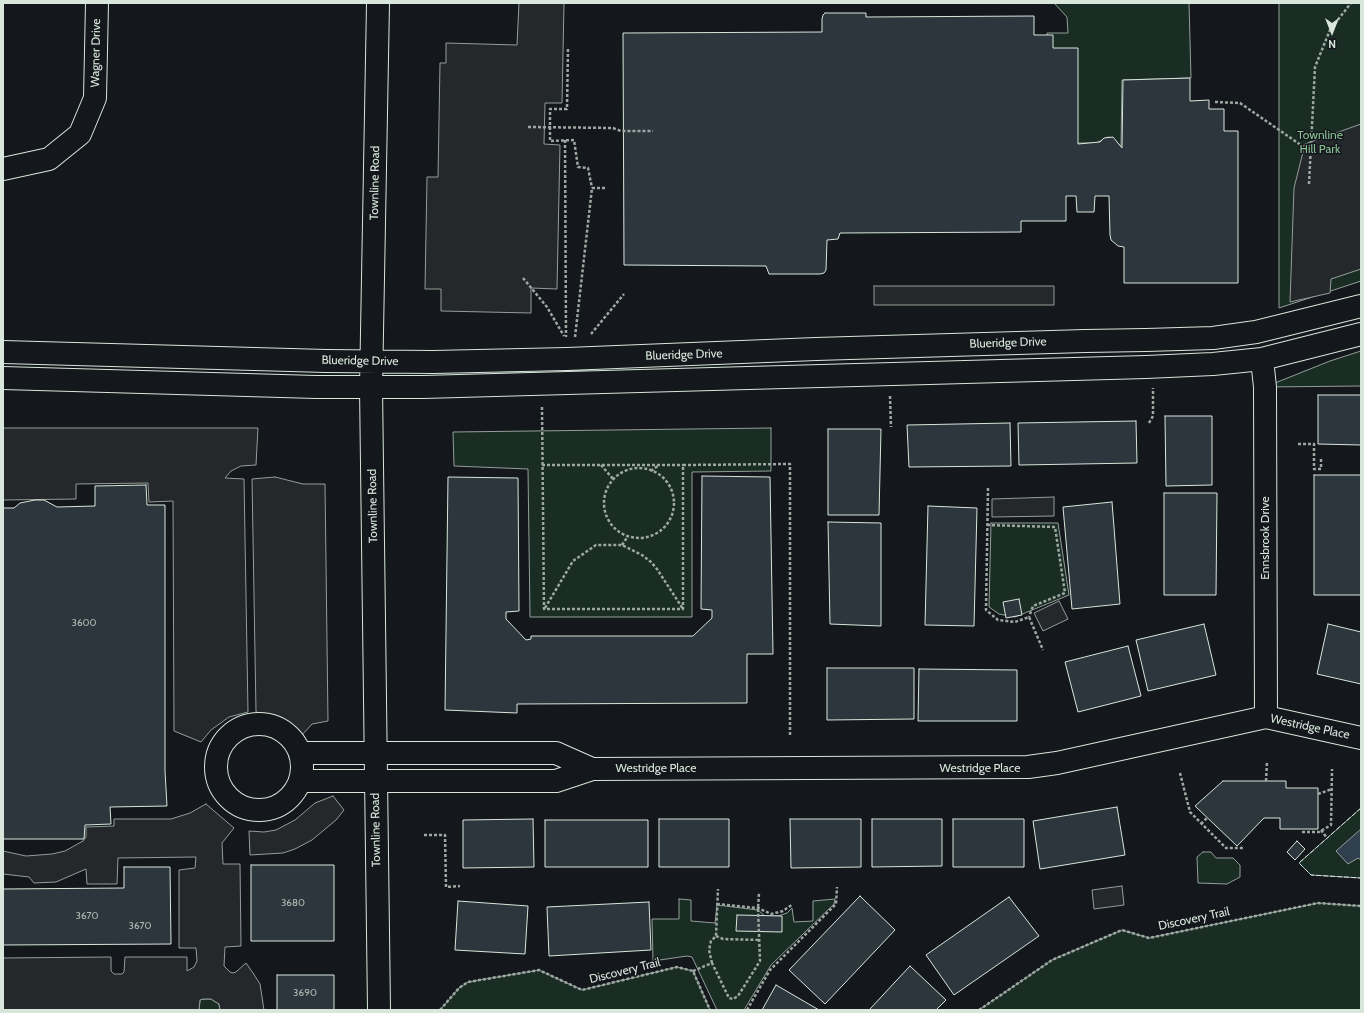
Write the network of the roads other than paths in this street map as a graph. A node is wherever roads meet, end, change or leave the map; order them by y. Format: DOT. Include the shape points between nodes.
graph roads {
  1 [pos="97,3"];
  2 [pos="378,3"];
  3 [pos="3,169"];
  4 [pos="1361,306"];
  5 [pos="1361,334"];
  6 [pos="3,352"];
  7 [pos="1262,359"];
  8 [pos="372,362"];
  9 [pos="3,378"];
  10 [pos="371,387"];
  11 [pos="1266,717"];
  12 [pos="1361,738"];
  13 [pos="300,753"];
  14 [pos="375,753"];
  15 [pos="592,769"];
  16 [pos="300,781"];
  17 [pos="376,781"];
  18 [pos="379,1010"];
  1 -- 3 [label="street, Wagner Drive" via="95,98 80,134 49,159"];
  2 -- 8 [label="street, Townline Road"];
  4 -- 8 [label="street, Blueridge Drive" via="1256,332 1213,338 567,359"];
  5 -- 7 [label="street"];
  6 -- 8 [label="street, Blueridge Drive"];
  7 -- 10 [label="street" via="1146,367"];
  7 -- 11 [label="street, Ennsbrook Drive" via="1265,387"];
  8 -- 10 [label="street, Townline Road"];
  9 -- 10 [label="street"];
  10 -- 14 [label="street, Townline Road"];
  11 -- 12 [label="street, Westridge Place"];
  11 -- 15 [label="street, Westridge Place" via="1028,768"];
  13 -- 14 [label="street, Westridge Place"];
  13 -- 16 [label="street"];
  13 -- 16 [label="street" via="293,741 283,732 257,724 243,727 222,745 216,771 220,785 228,797 240,806 254,810 269,809 282,803 293,794"];
  14 -- 15 [label="street, Westridge Place" via="556,753"];
  14 -- 17 [label="street, Townline Road"];
  15 -- 17 [label="street, Westridge Place" via="556,781"];
  16 -- 17 [label="street, Westridge Place"];
  17 -- 18 [label="street, Townline Road"];
}
